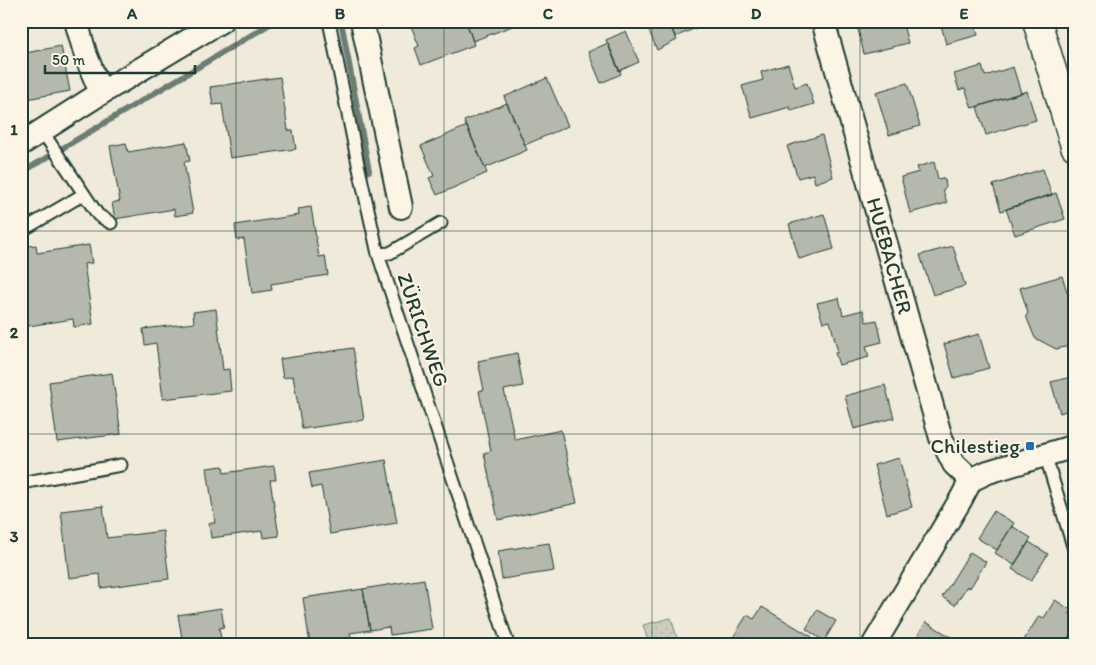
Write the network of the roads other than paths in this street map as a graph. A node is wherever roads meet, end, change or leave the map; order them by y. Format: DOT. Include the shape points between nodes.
graph roads {
  1 [pos="76,21"];
  2 [pos="221,21"];
  3 [pos="329,21"];
  4 [pos="362,21"];
  5 [pos="823,21"];
  6 [pos="1037,21"];
  7 [pos="101,93"];
  8 [pos="47,138"];
  9 [pos="21,144"];
  10 [pos="1075,146"];
  11 [pos="84,194"];
  12 [pos="401,207"];
  13 [pos="111,222"];
  14 [pos="441,223"];
  15 [pos="21,231"];
  16 [pos="378,254"];
  17 [pos="1075,446"];
  18 [pos="1045,454"];
  19 [pos="121,465"];
  20 [pos="971,480"];
  21 [pos="21,483"];
  22 [pos="1075,553"];
  23 [pos="508,644"];
  24 [pos="874,644"];
  1 -- 7 [label="street"];
  2 -- 7 [label="street"];
  3 -- 16 [label="lane, ZÜRICHWEG"];
  4 -- 12 [label="street"];
  5 -- 20 [label="street, HUEBACHER" via="941,438 954,464"];
  6 -- 10 [label="street"];
  7 -- 8 [label="street"];
  8 -- 9 [label="street"];
  8 -- 11 [label="lane"];
  11 -- 13 [label="lane" via="98,215"];
  11 -- 15 [label="lane"];
  14 -- 16 [label="lane" via="390,253"];
  16 -- 23 [label="lane, ZÜRICHWEG"];
  17 -- 18 [label="street"];
  18 -- 20 [label="street"];
  18 -- 22 [label="lane"];
  19 -- 21 [label="lane"];
  20 -- 24 [label="street"];
}
